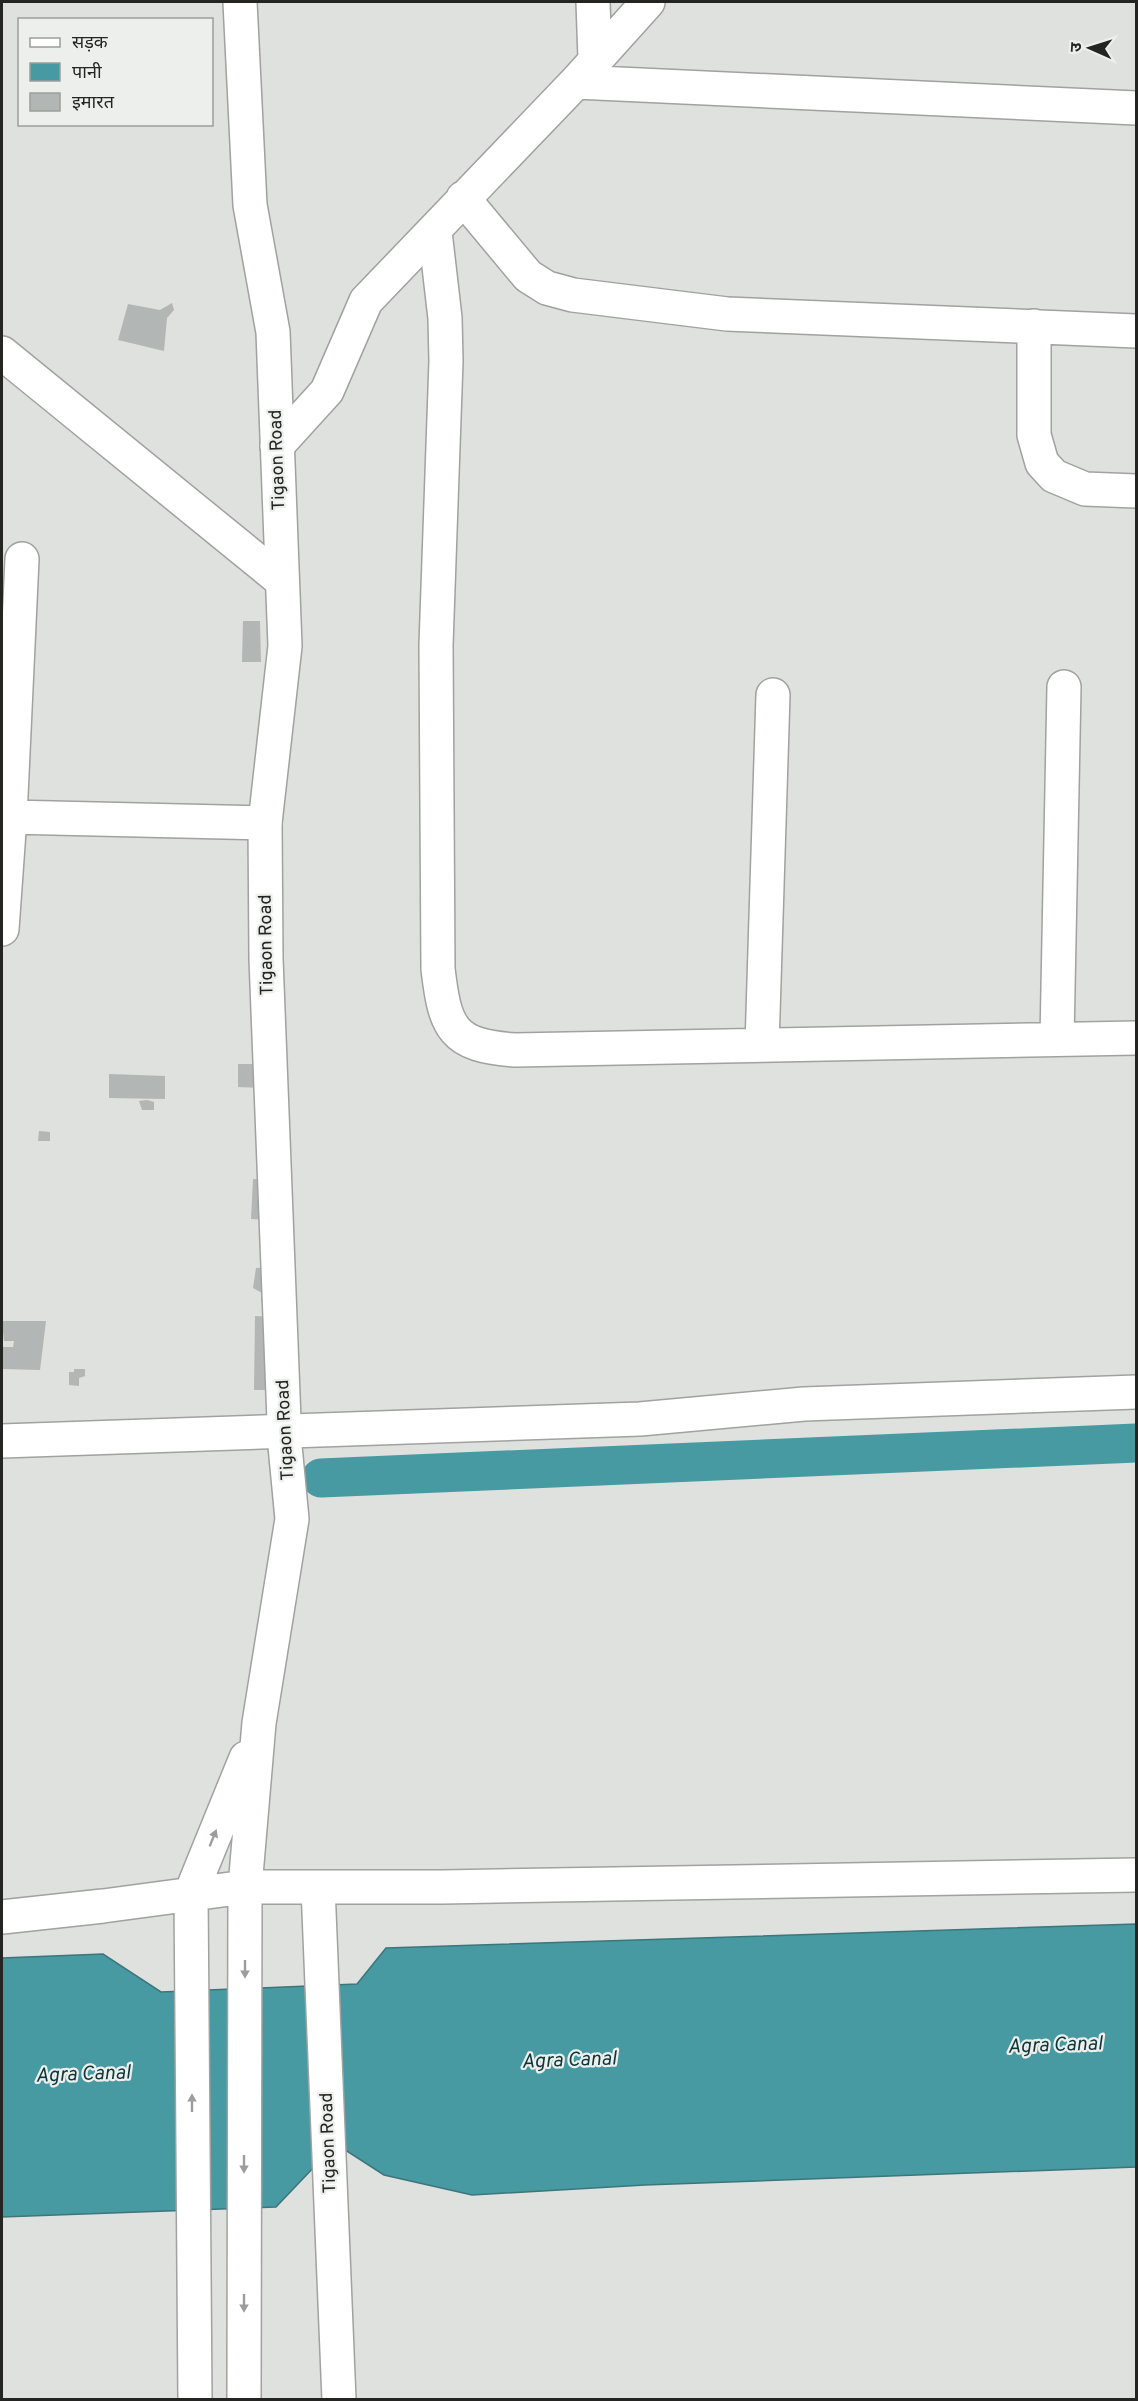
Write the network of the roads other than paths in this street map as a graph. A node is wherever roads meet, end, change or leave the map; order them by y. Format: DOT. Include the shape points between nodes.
graph roads {
  1 [pos="240,2"];
  2 [pos="593,2"];
  3 [pos="648,2"];
  4 [pos="586,71"];
  5 [pos="1137,108"];
  6 [pos="463,198"];
  7 [pos="435,232"];
  8 [pos="1034,326"];
  9 [pos="1137,331"];
  10 [pos="2,353"];
  11 [pos="277,446"];
  12 [pos="1137,491"];
  13 [pos="22,559"];
  14 [pos="282,580"];
  15 [pos="1064,687"];
  16 [pos="772,695"];
  17 [pos="10,817"];
  18 [pos="265,823"];
  19 [pos="2,929"];
  20 [pos="1137,1038"];
  21 [pos="1057,1039"];
  22 [pos="762,1045"];
  23 [pos="1137,1392"];
  24 [pos="285,1438"];
  25 [pos="2,1441"];
  26 [pos="259,1723"];
  27 [pos="1137,1875"];
  28 [pos="318,1887"];
  29 [pos="245,1899"];
  30 [pos="191,1903"];
  31 [pos="2,1917"];
  32 [pos="195,2400"];
  33 [pos="243,2400"];
  34 [pos="339,2400"];
  1 -- 11 [label="street, Tigaon Road" via="250,204 273,332"];
  2 -- 4 [label="street"];
  3 -- 4 [label="street"];
  4 -- 5 [label="street"];
  4 -- 6 [label="street"];
  6 -- 7 [label="street"];
  6 -- 8 [label="street" via="528,276 547,288 573,295 727,314"];
  7 -- 11 [label="street" via="366,302 327,391"];
  7 -- 22 [label="street" via="446,328 436,645 438,969 442,1004 452,1029 469,1041 515,1050"];
  8 -- 9 [label="street"];
  8 -- 12 [label="street" via="1034,435 1042,463 1054,476 1085,489"];
  10 -- 14 [label="street"];
  11 -- 14 [label="street, Tigaon Road"];
  13 -- 17 [label="street"];
  14 -- 18 [label="street, Tigaon Road" via="285,646"];
  15 -- 21 [label="street"];
  16 -- 22 [label="street"];
  17 -- 18 [label="street"];
  17 -- 19 [label="street"];
  18 -- 24 [label="street, Tigaon Road" via="266,959"];
  20 -- 21 [label="street"];
  21 -- 22 [label="street"];
  23 -- 24 [label="street" via="804,1404 640,1419"];
  24 -- 25 [label="street"];
  24 -- 26 [label="street, Tigaon Road" via="292,1519"];
  26 -- 29 [label="street, Tigaon Road"];
  30 -- 26 [label="street, one-way"];
  27 -- 28 [label="street"];
  28 -- 29 [label="street"];
  28 -- 34 [label="street, Tigaon Road"];
  29 -- 30 [label="street"];
  29 -- 33 [label="street, Tigaon Road, one-way"];
  30 -- 31 [label="street" via="103,1906"];
  32 -- 30 [label="street, one-way"];
}
